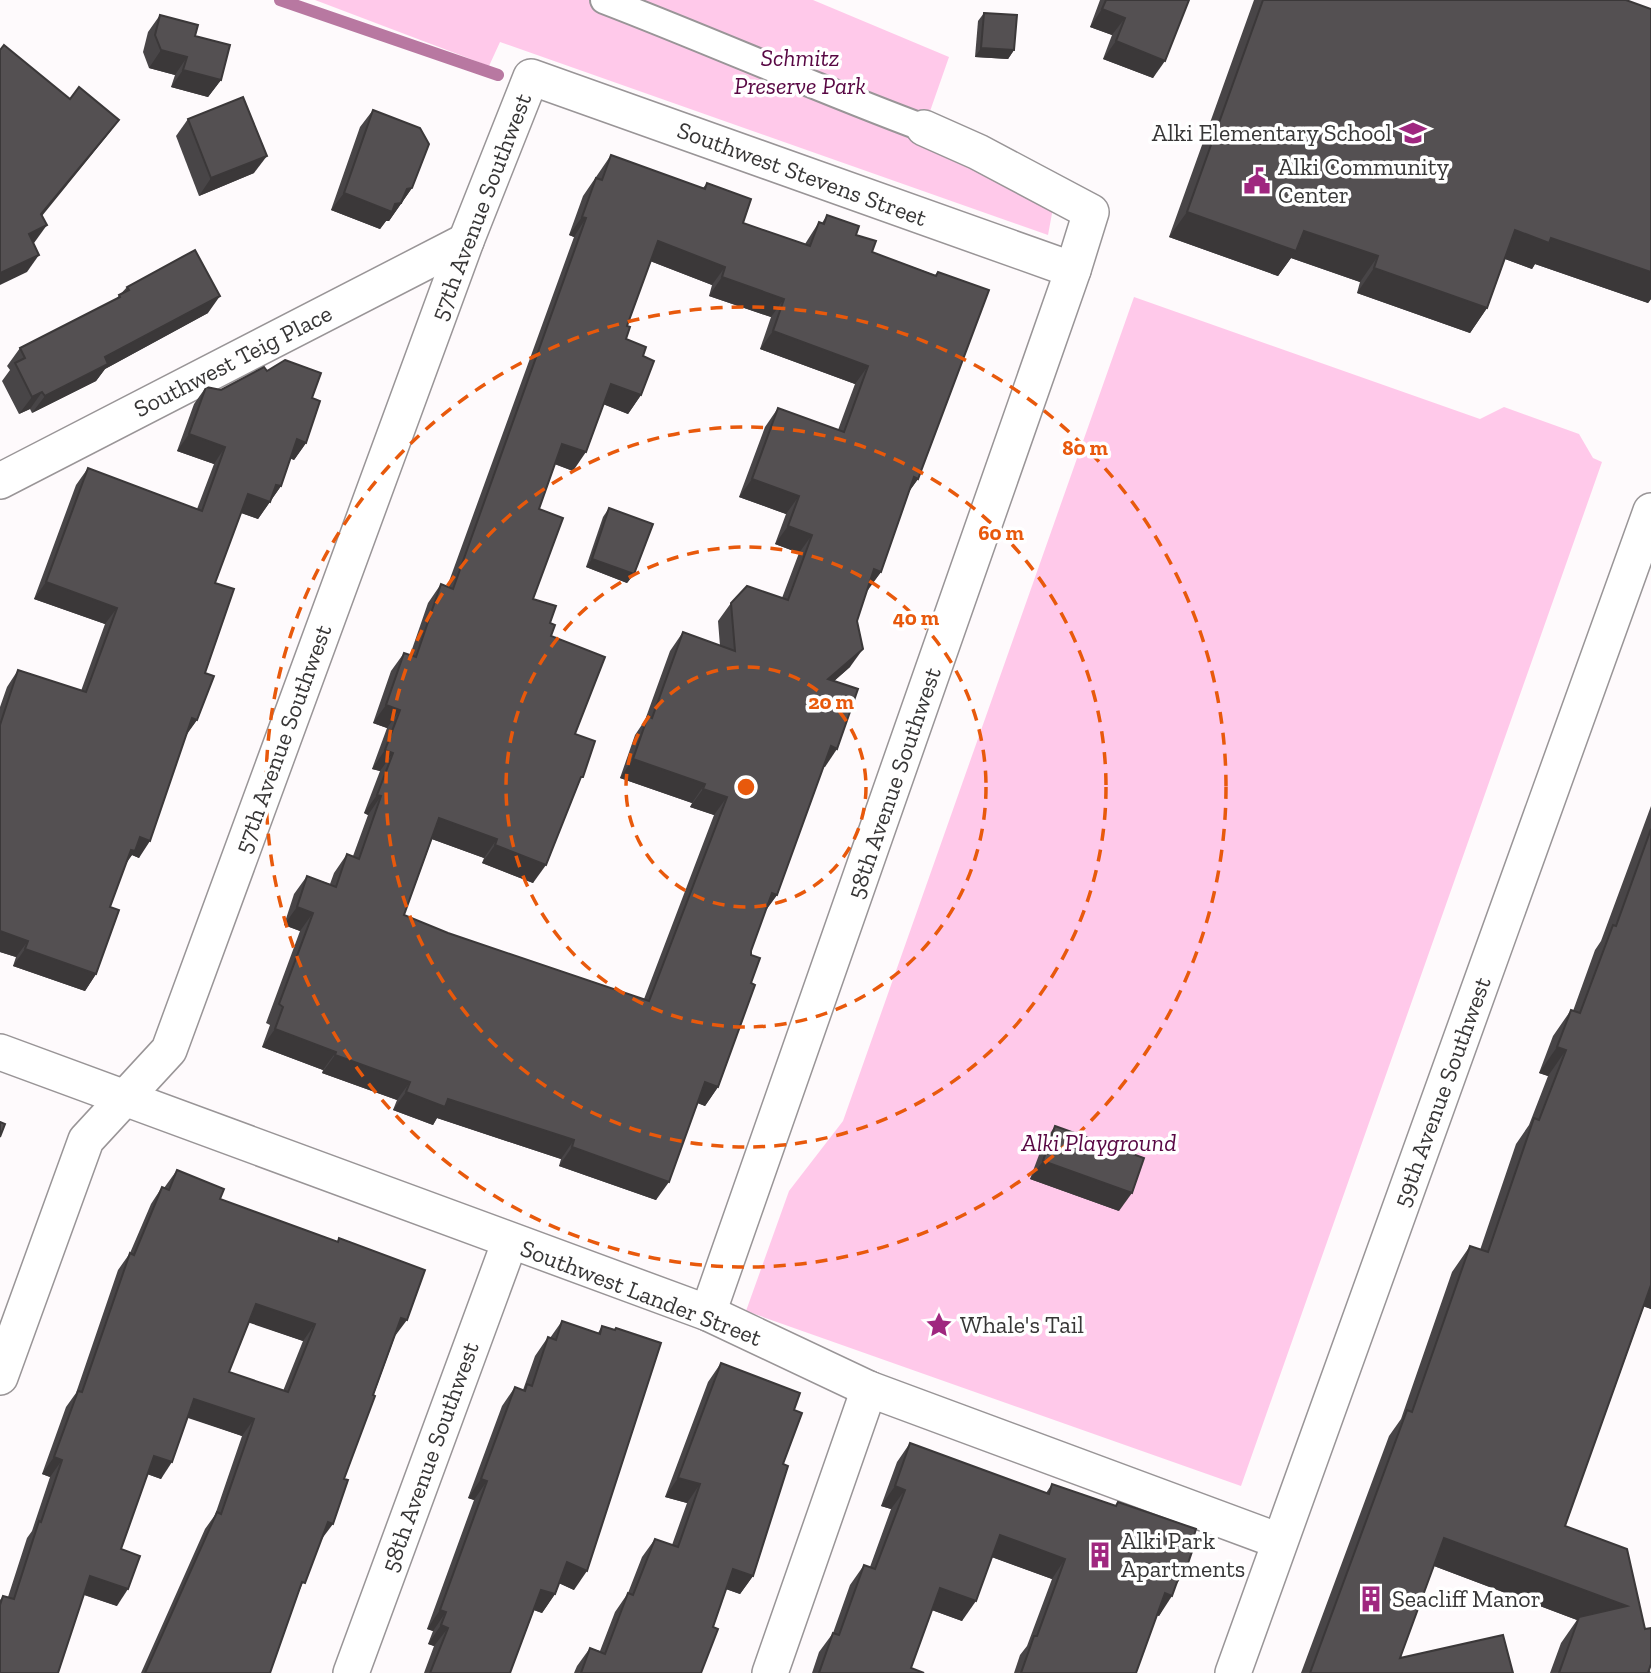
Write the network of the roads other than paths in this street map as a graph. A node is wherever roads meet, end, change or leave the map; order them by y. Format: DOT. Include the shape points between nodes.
graph roads {
  1 [pos="604,0"];
  2 [pos="530,77"];
  3 [pos="924,128"];
  4 [pos="466,241"];
  5 [pos="1073,270"];
  6 [pos="0,481"];
  7 [pos="1651,511"];
  8 [pos="0,1052"];
  9 [pos="127,1098"];
  10 [pos="510,1241"];
  11 [pos="708,1313"];
  12 [pos="0,1377"];
  13 [pos="869,1389"];
  14 [pos="1279,1541"];
  15 [pos="351,1673"];
  16 [pos="770,1673"];
  17 [pos="1233,1673"];
  1 -- 3 [label="street"];
  2 -- 4 [label="street, 57th Avenue Southwest"];
  2 -- 5 [label="street, Southwest Stevens Street"];
  3 -- 5 [label="street, 58th Avenue Southwest" via="1091,212"];
  4 -- 6 [label="street, Southwest Teig Place"];
  4 -- 9 [label="street, 57th Avenue Southwest" via="169,1050"];
  5 -- 11 [label="street, 58th Avenue Southwest"];
  7 -- 14 [label="street, 59th Avenue Southwest"];
  8 -- 9 [label="street, Southwest Lander Street"];
  9 -- 10 [label="street, Southwest Lander Street"];
  9 -- 12 [label="street, 57th Avenue Southwest" via="86,1140"];
  10 -- 11 [label="street, Southwest Lander Street"];
  10 -- 15 [label="street, 58th Avenue Southwest"];
  11 -- 13 [label="street, Southwest Lander Street"];
  13 -- 14 [label="street, Southwest Lander Street"];
  13 -- 16 [label="street"];
  14 -- 17 [label="street, 59th Avenue Southwest"];
}
